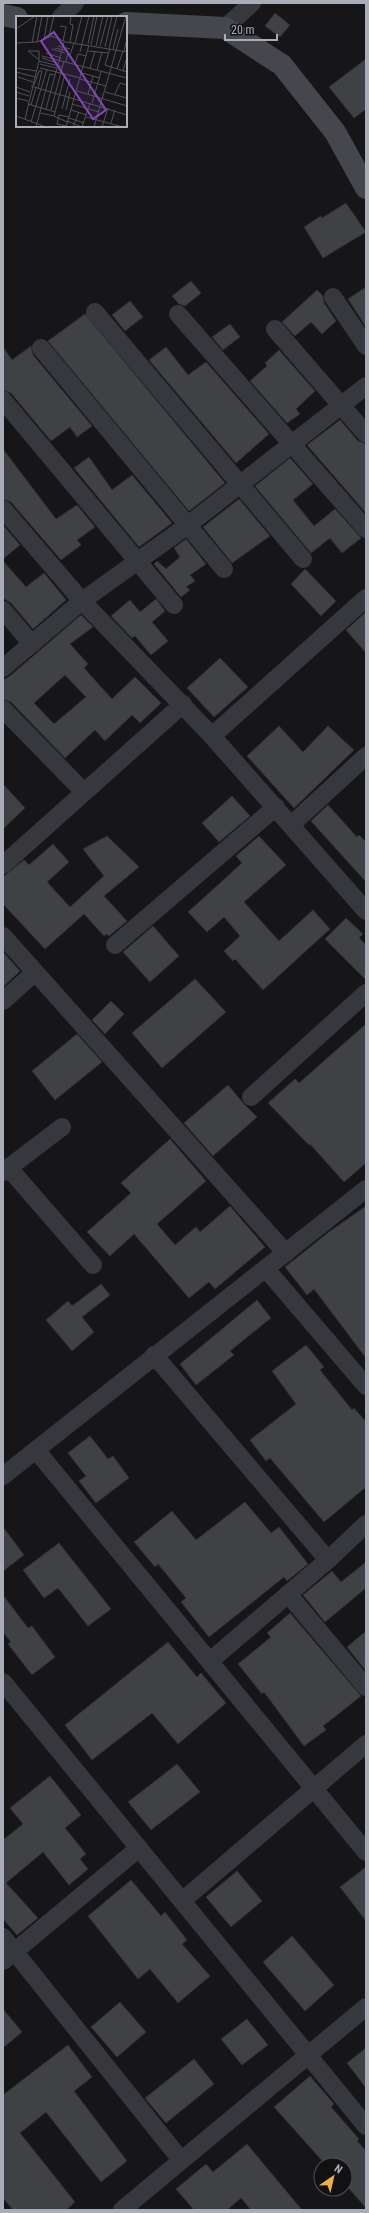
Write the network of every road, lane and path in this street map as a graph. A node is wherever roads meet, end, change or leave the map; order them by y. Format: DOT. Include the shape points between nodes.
graph roads {
  1 [pos="75,3"];
  2 [pos="252,3"];
  3 [pos="3,15"];
  4 [pos="62,16"];
  5 [pos="16,18"];
  6 [pos="127,23"];
  7 [pos="225,28"];
  8 [pos="366,188"];
  9 [pos="333,297"];
  10 [pos="95,312"];
  11 [pos="178,314"];
  12 [pos="275,329"];
  13 [pos="366,346"];
  14 [pos="41,348"];
  15 [pos="366,386"];
  16 [pos="3,400"];
  17 [pos="341,405"];
  18 [pos="366,434"];
  19 [pos="292,443"];
  20 [pos="240,484"];
  21 [pos="3,509"];
  22 [pos="188,525"];
  23 [pos="366,529"];
  24 [pos="303,559"];
  25 [pos="138,561"];
  26 [pos="224,569"];
  27 [pos="366,598"];
  28 [pos="82,602"];
  29 [pos="174,605"];
  30 [pos="3,610"];
  31 [pos="32,644"];
  32 [pos="3,668"];
  33 [pos="183,704"];
  34 [pos="3,709"];
  35 [pos="212,736"];
  36 [pos="366,756"];
  37 [pos="83,791"];
  38 [pos="276,808"];
  39 [pos="292,825"];
  40 [pos="3,865"];
  41 [pos="366,911"];
  42 [pos="3,936"];
  43 [pos="115,945"];
  44 [pos="34,973"];
  45 [pos="366,993"];
  46 [pos="3,1001"];
  47 [pos="251,1098"];
  48 [pos="62,1127"];
  49 [pos="5,1170"];
  50 [pos="366,1188"];
  51 [pos="286,1253"];
  52 [pos="93,1265"];
  53 [pos="266,1269"];
  54 [pos="154,1355"];
  55 [pos="366,1386"];
  56 [pos="36,1450"];
  57 [pos="3,1476"];
  58 [pos="366,1524"];
  59 [pos="328,1560"];
  60 [pos="288,1594"];
  61 [pos="210,1661"];
  62 [pos="3,1682"];
  63 [pos="366,1687"];
  64 [pos="366,1744"];
  65 [pos="314,1788"];
  66 [pos="139,1848"];
  67 [pos="366,1852"];
  68 [pos="182,1901"];
  69 [pos="6,1950"];
  70 [pos="366,2007"];
  71 [pos="308,2055"];
  72 [pos="366,2126"];
  73 [pos="181,2160"];
  74 [pos="122,2210"];
  1 -- 4 [label="street"];
  2 -- 7 [label="street"];
  3 -- 5 [label="street"];
  6 -- 7 [label="street"];
  7 -- 8 [label="street" via="282,64 335,132"];
  9 -- 13 [label="street"];
  10 -- 20 [label="street"];
  11 -- 19 [label="street"];
  12 -- 17 [label="street"];
  14 -- 22 [label="street"];
  15 -- 17 [label="street"];
  16 -- 25 [label="street"];
  17 -- 18 [label="street"];
  17 -- 19 [label="street"];
  19 -- 20 [label="street"];
  19 -- 23 [label="street"];
  20 -- 22 [label="street"];
  20 -- 24 [label="street"];
  21 -- 28 [label="street"];
  22 -- 25 [label="street"];
  22 -- 26 [label="street"];
  25 -- 28 [label="street"];
  25 -- 29 [label="street"];
  27 -- 35 [label="street"];
  28 -- 31 [label="street"];
  28 -- 33 [label="street"];
  30 -- 31 [label="street"];
  31 -- 32 [label="street"];
  33 -- 35 [label="street"];
  33 -- 37 [label="street"];
  34 -- 37 [label="street"];
  35 -- 38 [label="street"];
  36 -- 39 [label="street"];
  37 -- 40 [label="street"];
  38 -- 39 [label="street"];
  38 -- 43 [label="street"];
  39 -- 41 [label="street"];
  42 -- 44 [label="street"];
  44 -- 46 [label="street"];
  44 -- 51 [label="street"];
  45 -- 47 [label="street"];
  48 -- 49 [label="street"];
  49 -- 52 [label="street"];
  50 -- 51 [label="street"];
  51 -- 53 [label="street"];
  53 -- 54 [label="street"];
  53 -- 55 [label="street"];
  54 -- 56 [label="street"];
  54 -- 59 [label="street"];
  56 -- 57 [label="street"];
  56 -- 61 [label="street"];
  58 -- 59 [label="street"];
  59 -- 60 [label="street"];
  60 -- 61 [label="street"];
  60 -- 63 [label="street"];
  61 -- 65 [label="street"];
  62 -- 66 [label="street"];
  64 -- 65 [label="street"];
  65 -- 67 [label="street"];
  65 -- 68 [label="street"];
  66 -- 68 [label="street"];
  66 -- 69 [label="street"];
  68 -- 71 [label="street"];
  69 -- 73 [label="street"];
  70 -- 71 [label="street"];
  71 -- 72 [label="street"];
  71 -- 73 [label="street"];
  73 -- 74 [label="street"];
}
